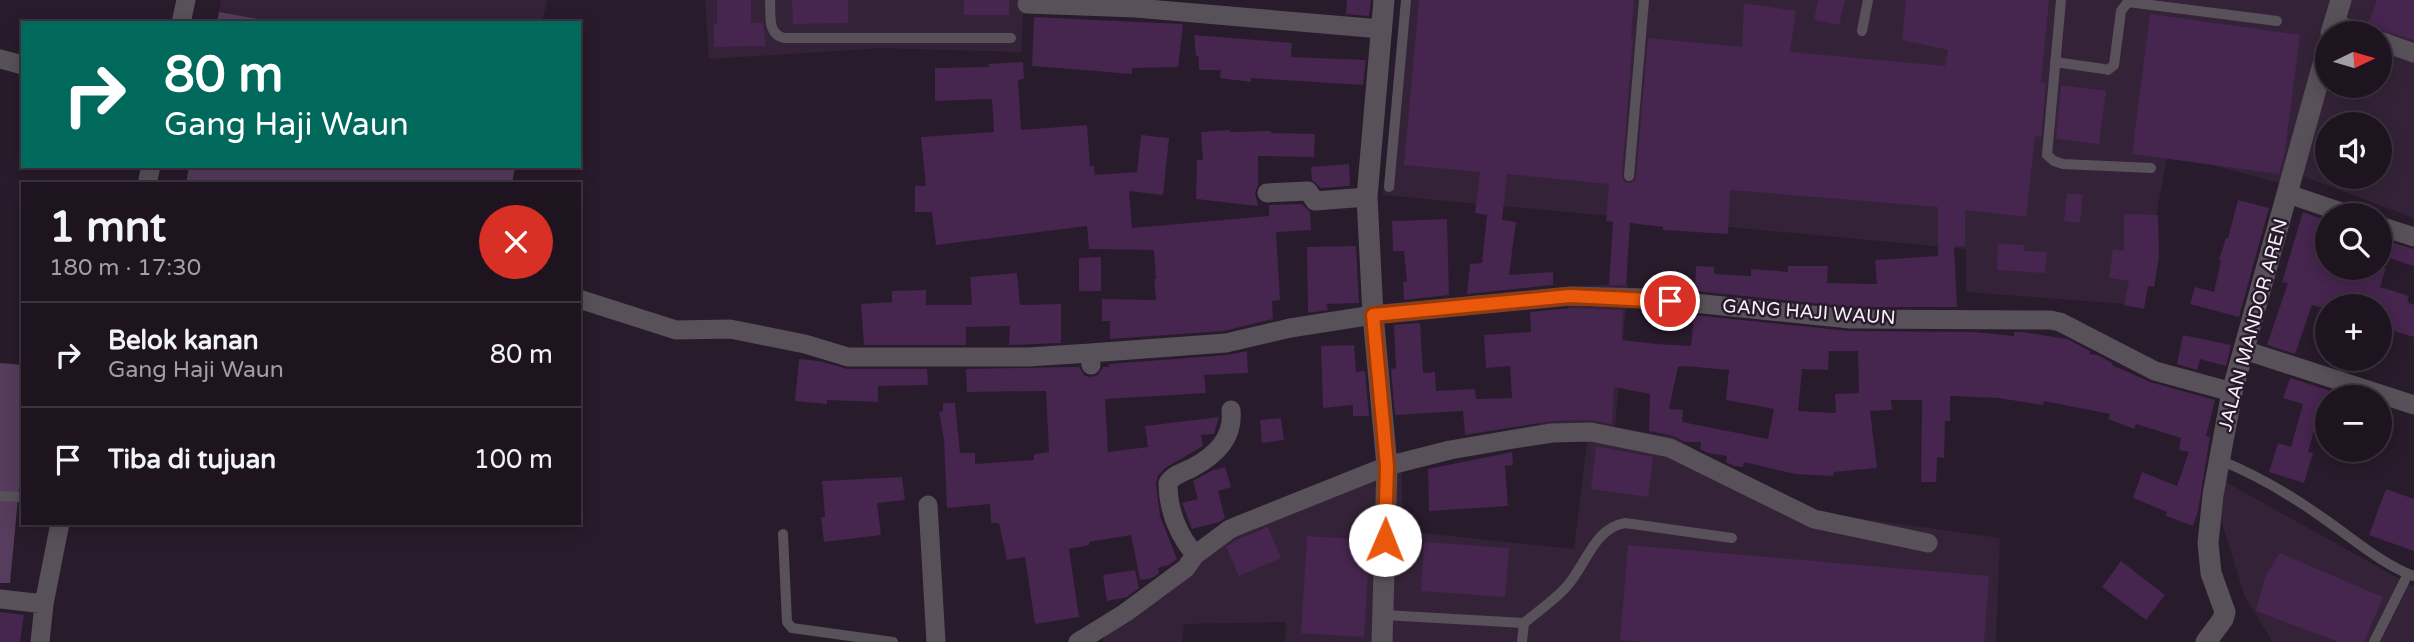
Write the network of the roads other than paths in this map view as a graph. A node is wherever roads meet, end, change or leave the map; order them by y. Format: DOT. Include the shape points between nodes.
graph roads {
  1 [pos="186,0"];
  2 [pos="770,0"];
  3 [pos="1384,0"];
  4 [pos="1406,0"];
  5 [pos="1644,0"];
  6 [pos="1868,0"];
  7 [pos="2061,0"];
  8 [pos="2341,0"];
  9 [pos="1027,4"];
  10 [pos="181,21"];
  11 [pos="2277,21"];
  12 [pos="2334,21"];
  13 [pos="1381,29"];
  14 [pos="1863,31"];
  15 [pos="1011,38"];
  16 [pos="2392,45"];
  17 [pos="2414,53"];
  18 [pos="0,59"];
  19 [pos="2055,62"];
  20 [pos="21,64"];
  21 [pos="2315,94"];
  22 [pos="2151,168"];
  23 [pos="1629,176"];
  24 [pos="1389,187"];
  25 [pos="1267,193"];
  26 [pos="2288,194"];
  27 [pos="1367,197"];
  28 [pos="2315,203"];
  29 [pos="2392,230"];
  30 [pos="2414,237"];
  31 [pos="581,300"];
  32 [pos="1373,315"];
  33 [pos="2244,351"];
  34 [pos="2232,392"];
  35 [pos="2414,404"];
  36 [pos="1231,410"];
  37 [pos="2220,460"];
  38 [pos="1387,466"];
  39 [pos="0,496"];
  40 [pos="21,498"];
  41 [pos="929,505"];
  42 [pos="60,525"];
  43 [pos="783,534"];
  44 [pos="1732,538"];
  45 [pos="1928,542"];
  46 [pos="1195,555"];
  47 [pos="2411,575"];
  48 [pos="0,599"];
  49 [pos="44,604"];
  50 [pos="1384,615"];
  51 [pos="1524,623"];
  52 [pos="40,642"];
  53 [pos="893,642"];
  54 [pos="936,642"];
  55 [pos="1078,642"];
  56 [pos="1382,642"];
  57 [pos="1522,642"];
  58 [pos="2206,642"];
  59 [pos="2374,642"];
  1 -- 10 [label="street"];
  2 -- 15 [label="lane" via="772,30 784,38"];
  3 -- 13 [label="street"];
  4 -- 24 [label="lane"];
  5 -- 23 [label="lane"];
  6 -- 14 [label="lane"];
  7 -- 19 [label="lane"];
  8 -- 12 [label="street"];
  9 -- 13 [label="street" via="1136,8"];
  11 -- 19 [label="lane" via="2128,2 2122,11 2111,68"];
  13 -- 27 [label="street"];
  16 -- 17 [label="street"];
  18 -- 20 [label="street"];
  19 -- 22 [label="lane" via="2047,155 2063,164"];
  21 -- 26 [label="street, JALAN MANDOR AREN"];
  25 -- 27 [label="street" via="1308,191 1315,201"];
  26 -- 28 [label="street"];
  26 -- 33 [label="street, JALAN MANDOR AREN"];
  27 -- 32 [label="street"];
  29 -- 30 [label="street"];
  31 -- 32 [label="street, GANG HAJI WAUN" via="676,330 730,329 848,357 1091,359 1226,343"];
  32 -- 34 [label="street, GANG HAJI WAUN" via="1570,296 1645,298 1850,319 2050,320 2155,371"];
  32 -- 38 [label="street"];
  33 -- 34 [label="street, JALAN MANDOR AREN"];
  33 -- 35 [label="street"];
  34 -- 37 [label="street, JALAN MANDOR AREN"];
  36 -- 46 [label="street" via="1228,437 1205,460 1168,483 1175,523"];
  37 -- 47 [label="lane" via="2250,473"];
  37 -- 58 [label="street, JALAN MANDOR AREN" via="2209,559 2225,612"];
  38 -- 45 [label="street" via="1514,439 1591,432 1670,448 1814,519"];
  38 -- 46 [label="street" via="1230,529"];
  38 -- 50 [label="street"];
  39 -- 40 [label="lane"];
  41 -- 54 [label="street"];
  42 -- 49 [label="street"];
  43 -- 53 [label="lane" via="787,622 792,628"];
  44 -- 51 [label="lane" via="1613,525 1566,587"];
  46 -- 55 [label="street" via="1176,576"];
  47 -- 59 [label="lane"];
  48 -- 49 [label="street"];
  49 -- 52 [label="street"];
  50 -- 51 [label="lane"];
  50 -- 56 [label="street"];
  51 -- 57 [label="lane"];
}
